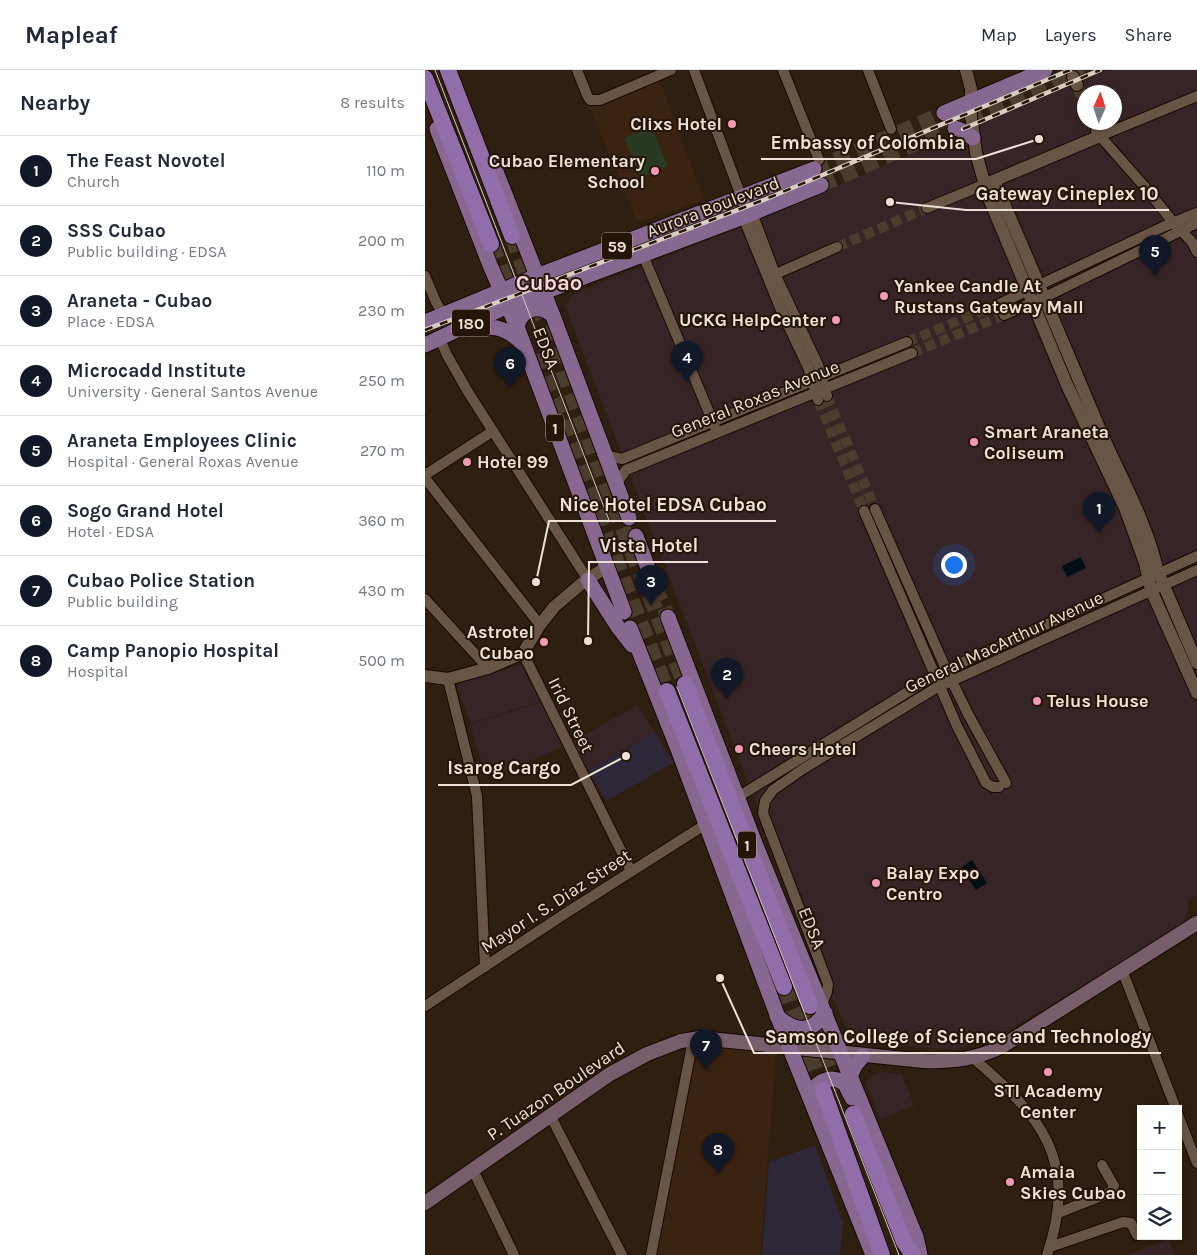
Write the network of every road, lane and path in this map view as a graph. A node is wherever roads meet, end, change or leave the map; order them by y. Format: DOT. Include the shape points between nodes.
graph roads {
  1 [pos="448,70"];
  2 [pos="456,70"];
  3 [pos="577,70"];
  4 [pos="671,70"];
  5 [pos="693,70"];
  6 [pos="783,70"];
  7 [pos="868,70"];
  8 [pos="966,70"];
  9 [pos="1045,70"];
  10 [pos="425,78"];
  11 [pos="1197,96"];
  12 [pos="425,99"];
  13 [pos="972,101"];
  14 [pos="944,113"];
  15 [pos="955,128"];
  16 [pos="891,129"];
  17 [pos="1098,133"];
  18 [pos="973,138"];
  19 [pos="817,164"];
  20 [pos="989,183"];
  21 [pos="821,185"];
  22 [pos="745,208"];
  23 [pos="927,208"];
  24 [pos="1197,213"];
  25 [pos="1184,224"];
  26 [pos="512,236"];
  27 [pos="491,244"];
  28 [pos="837,247"];
  29 [pos="1197,252"];
  30 [pos="528,253"];
  31 [pos="643,255"];
  32 [pos="489,265"];
  33 [pos="425,276"];
  34 [pos="537,276"];
  35 [pos="771,276"];
  36 [pos="501,291"];
  37 [pos="544,291"];
  38 [pos="1043,291"];
  39 [pos="1031,297"];
  40 [pos="999,304"];
  41 [pos="507,306"];
  42 [pos="442,314"];
  43 [pos="1004,315"];
  44 [pos="553,316"];
  45 [pos="425,317"];
  46 [pos="425,322"];
  47 [pos="517,327"];
  48 [pos="456,330"];
  49 [pos="431,341"];
  50 [pos="907,342"];
  51 [pos="523,344"];
  52 [pos="912,353"];
  53 [pos="816,378"];
  54 [pos="821,394"];
  55 [pos="712,421"];
  56 [pos="493,431"];
  57 [pos="717,432"];
  58 [pos="605,455"];
  59 [pos="625,457"];
  60 [pos="630,468"];
  61 [pos="425,475"];
  62 [pos="425,478"];
  63 [pos="616,484"];
  64 [pos="875,509"];
  65 [pos="864,511"];
  66 [pos="629,518"];
  67 [pos="636,536"];
  68 [pos="1197,556"];
  69 [pos="606,567"];
  70 [pos="1197,570"];
  71 [pos="1153,575"];
  72 [pos="588,580"];
  73 [pos="1164,585"];
  74 [pos="655,587"];
  75 [pos="1151,590"];
  76 [pos="425,599"];
  77 [pos="624,612"];
  78 [pos="667,617"];
  79 [pos="540,625"];
  80 [pos="630,628"];
  81 [pos="523,653"];
  82 [pos="640,653"];
  83 [pos="1197,664"];
  84 [pos="488,668"];
  85 [pos="946,669"];
  86 [pos="935,675"];
  87 [pos="425,676"];
  88 [pos="448,679"];
  89 [pos="952,680"];
  90 [pos="685,684"];
  91 [pos="940,686"];
  92 [pos="667,691"];
  93 [pos="1197,693"];
  94 [pos="738,797"];
  95 [pos="706,824"];
  96 [pos="631,871"];
  97 [pos="1197,914"];
  98 [pos="1194,925"];
  99 [pos="485,968"];
  100 [pos="1122,970"];
  101 [pos="784,988"];
  102 [pos="425,1006"];
  103 [pos="819,1008"];
  104 [pos="777,1016"];
  105 [pos="693,1040"];
  106 [pos="790,1048"];
  107 [pos="841,1053"];
  108 [pos="863,1056"];
  109 [pos="973,1058"];
  110 [pos="851,1076"];
  111 [pos="817,1095"];
  112 [pos="1174,1105"];
  113 [pos="858,1111"];
  114 [pos="551,1114"];
  115 [pos="1182,1125"];
  116 [pos="1197,1163"];
  117 [pos="1102,1165"];
  118 [pos="473,1170"];
  119 [pos="425,1203"];
  120 [pos="1057,1213"];
  121 [pos="1137,1236"];
  122 [pos="1049,1251"];
  123 [pos="514,1255"];
  124 [pos="621,1255"];
  125 [pos="651,1255"];
  126 [pos="873,1255"];
  127 [pos="882,1255"];
  128 [pos="913,1255"];
  129 [pos="920,1255"];
  1 -- 26 [label="highway"];
  2 -- 30 [label="main road, EDSA / 1"];
  3 -- 4 [label="street" via="590,100 600,100"];
  5 -- 22 [label="street"];
  6 -- 19 [label="street"];
  7 -- 16 [label="street"];
  8 -- 13 [label="street"];
  9 -- 13 [label="main road"];
  10 -- 27 [label="highway"];
  11 -- 17 [label="street"];
  12 -- 32 [label="main road, EDSA / 1"];
  13 -- 14 [label="main road"];
  13 -- 18 [label="street"];
  15 -- 18 [label="main road"];
  17 -- 20 [label="street"];
  17 -- 25 [label="street" via="1144,186"];
  18 -- 20 [label="street" via="983,175"];
  19 -- 22 [label="main road, Aurora Boulevard / 59"];
  20 -- 23 [label="street"];
  20 -- 38 [label="street"];
  20 -- 39 [label="street"];
  21 -- 22 [label="main road, Aurora Boulevard / 59"];
  22 -- 31 [label="main road, Aurora Boulevard / 59"];
  22 -- 34 [label="main road, Aurora Boulevard / 59"];
  22 -- 35 [label="street"];
  24 -- 25 [label="street"];
  25 -- 29 [label="street"];
  25 -- 38 [label="street"];
  28 -- 35 [label="street"];
  30 -- 32 [label="main road" via="528,268 519,276 508,278"];
  30 -- 34 [label="main road, EDSA / 1"];
  31 -- 37 [label="main road, Aurora Boulevard / 59"];
  31 -- 55 [label="street"];
  32 -- 36 [label="main road, EDSA / 1"];
  33 -- 42 [label="street"];
  34 -- 36 [label="main road, Aurora Boulevard / 59"];
  34 -- 37 [label="main road, EDSA / 1"];
  35 -- 53 [label="street" via="818,365"];
  36 -- 41 [label="main road, EDSA / 1"];
  36 -- 42 [label="main road, Aurora Boulevard / 180"];
  37 -- 41 [label="main road, Aurora Boulevard / 59"];
  37 -- 44 [label="main road, EDSA / 1"];
  38 -- 39 [label="street"];
  38 -- 71 [label="street" via="1101,433 1130,494 1155,559"];
  39 -- 40 [label="street"];
  39 -- 43 [label="street"];
  39 -- 71 [label="street" via="1067,385 1125,508 1145,563"];
  41 -- 47 [label="main road, EDSA / 1"];
  41 -- 48 [label="main road, Aurora Boulevard / 180"];
  42 -- 45 [label="main road"];
  42 -- 46 [label="main road, Aurora Boulevard / 180"];
  44 -- 47 [label="main road" via="534,308 520,317"];
  44 -- 58 [label="main road, EDSA / 1"];
  47 -- 51 [label="main road, EDSA / 1"];
  48 -- 49 [label="main road, Aurora Boulevard / 180"];
  48 -- 51 [label="main road" via="505,330"];
  49 -- 56 [label="street" via="447,355"];
  50 -- 53 [label="street, General Roxas Avenue"];
  51 -- 69 [label="main road, EDSA / 1"];
  52 -- 54 [label="street, General Roxas Avenue"];
  53 -- 54 [label="street"];
  53 -- 55 [label="street, General Roxas Avenue"];
  54 -- 57 [label="street, General Roxas Avenue"];
  55 -- 57 [label="street"];
  55 -- 59 [label="street, General Roxas Avenue"];
  56 -- 61 [label="street"];
  56 -- 72 [label="street"];
  57 -- 60 [label="street, General Roxas Avenue"];
  58 -- 59 [label="street, General Roxas Avenue"];
  58 -- 63 [label="main road, EDSA / 1"];
  59 -- 60 [label="street"];
  60 -- 63 [label="street, General Roxas Avenue"];
  62 -- 79 [label="street"];
  63 -- 66 [label="main road, EDSA / 1"];
  64 -- 85 [label="street"];
  65 -- 86 [label="street"];
  67 -- 74 [label="main road"];
  68 -- 71 [label="street, General MacArthur Avenue"];
  69 -- 72 [label="street"];
  69 -- 77 [label="main road, EDSA / 1"];
  70 -- 73 [label="street, General MacArthur Avenue"];
  71 -- 73 [label="street"];
  71 -- 75 [label="street"];
  71 -- 85 [label="street, General MacArthur Avenue"];
  72 -- 79 [label="street" via="554,607"];
  72 -- 82 [label="main road" via="627,641"];
  73 -- 75 [label="street, General MacArthur Avenue"];
  73 -- 83 [label="street"];
  75 -- 89 [label="street, General MacArthur Avenue"];
  75 -- 93 [label="street"];
  76 -- 84 [label="street"];
  78 -- 94 [label="main road, EDSA / 1"];
  79 -- 81 [label="street"];
  80 -- 82 [label="main road, 1"];
  81 -- 84 [label="street"];
  81 -- 96 [label="street, Irid Street"];
  82 -- 95 [label="main road, 1"];
  84 -- 88 [label="street"];
  85 -- 86 [label="street, General MacArthur Avenue"];
  85 -- 89 [label="street"];
  86 -- 91 [label="street"];
  86 -- 94 [label="street, General MacArthur Avenue"];
  87 -- 88 [label="street"];
  88 -- 99 [label="street" via="477,796"];
  89 -- 91 [label="street, General MacArthur Avenue"];
  89 -- 91 [label="street" via="1002,785 993,787 986,783"];
  90 -- 103 [label="highway, EDSA / 1"];
  91 -- 103 [label="street, General MacArthur Avenue" via="803,769 770,792 763,806 828,984"];
  92 -- 101 [label="highway, 1"];
  94 -- 103 [label="main road, EDSA / 1"];
  95 -- 96 [label="street, Mayor I. S. Diaz Street"];
  95 -- 104 [label="main road, 1"];
  96 -- 99 [label="street, Mayor I. S. Diaz Street"];
  97 -- 98 [label="main road, P. Tuazon Boulevard"];
  98 -- 100 [label="main road, P. Tuazon Boulevard"];
  99 -- 102 [label="street, Mayor I. S. Diaz Street"];
  100 -- 109 [label="main road, P. Tuazon Boulevard" via="1001,1047"];
  100 -- 112 [label="street"];
  103 -- 104 [label="main road" via="819,1022 801,1029 789,1026"];
  103 -- 107 [label="main road, EDSA / 1"];
  104 -- 106 [label="main road, 1"];
  105 -- 106 [label="main road, P. Tuazon Boulevard" via="700,1038"];
  105 -- 114 [label="main road, P. Tuazon Boulevard" via="681,1041 647,1054 610,1074"];
  105 -- 125 [label="street"];
  106 -- 107 [label="main road, P. Tuazon Boulevard"];
  106 -- 111 [label="main road, 1"];
  107 -- 108 [label="main road, P. Tuazon Boulevard"];
  107 -- 110 [label="main road, EDSA / 1"];
  108 -- 109 [label="main road, P. Tuazon Boulevard" via="938,1061"];
  108 -- 110 [label="main road"];
  109 -- 120 [label="street" via="1007,1088 1039,1125 1056,1166 1059,1184"];
  110 -- 113 [label="main road, EDSA / 1"];
  111 -- 113 [label="main road" via="813,1088 818,1083 839,1080 845,1084"];
  111 -- 126 [label="main road, 1"];
  111 -- 127 [label="highway, 1"];
  113 -- 128 [label="highway, EDSA / 1" via="904,1242"];
  113 -- 129 [label="main road, EDSA / 1" via="916,1236"];
  114 -- 118 [label="main road, P. Tuazon Boulevard"];
  114 -- 124 [label="street"];
  115 -- 116 [label="street"];
  117 -- 120 [label="street" via="1114,1186 1111,1192"];
  118 -- 119 [label="main road, P. Tuazon Boulevard"];
  118 -- 123 [label="street"];
  120 -- 122 [label="street"];
  121 -- 122 [label="street" via="1131,1223 1123,1222"];
}
